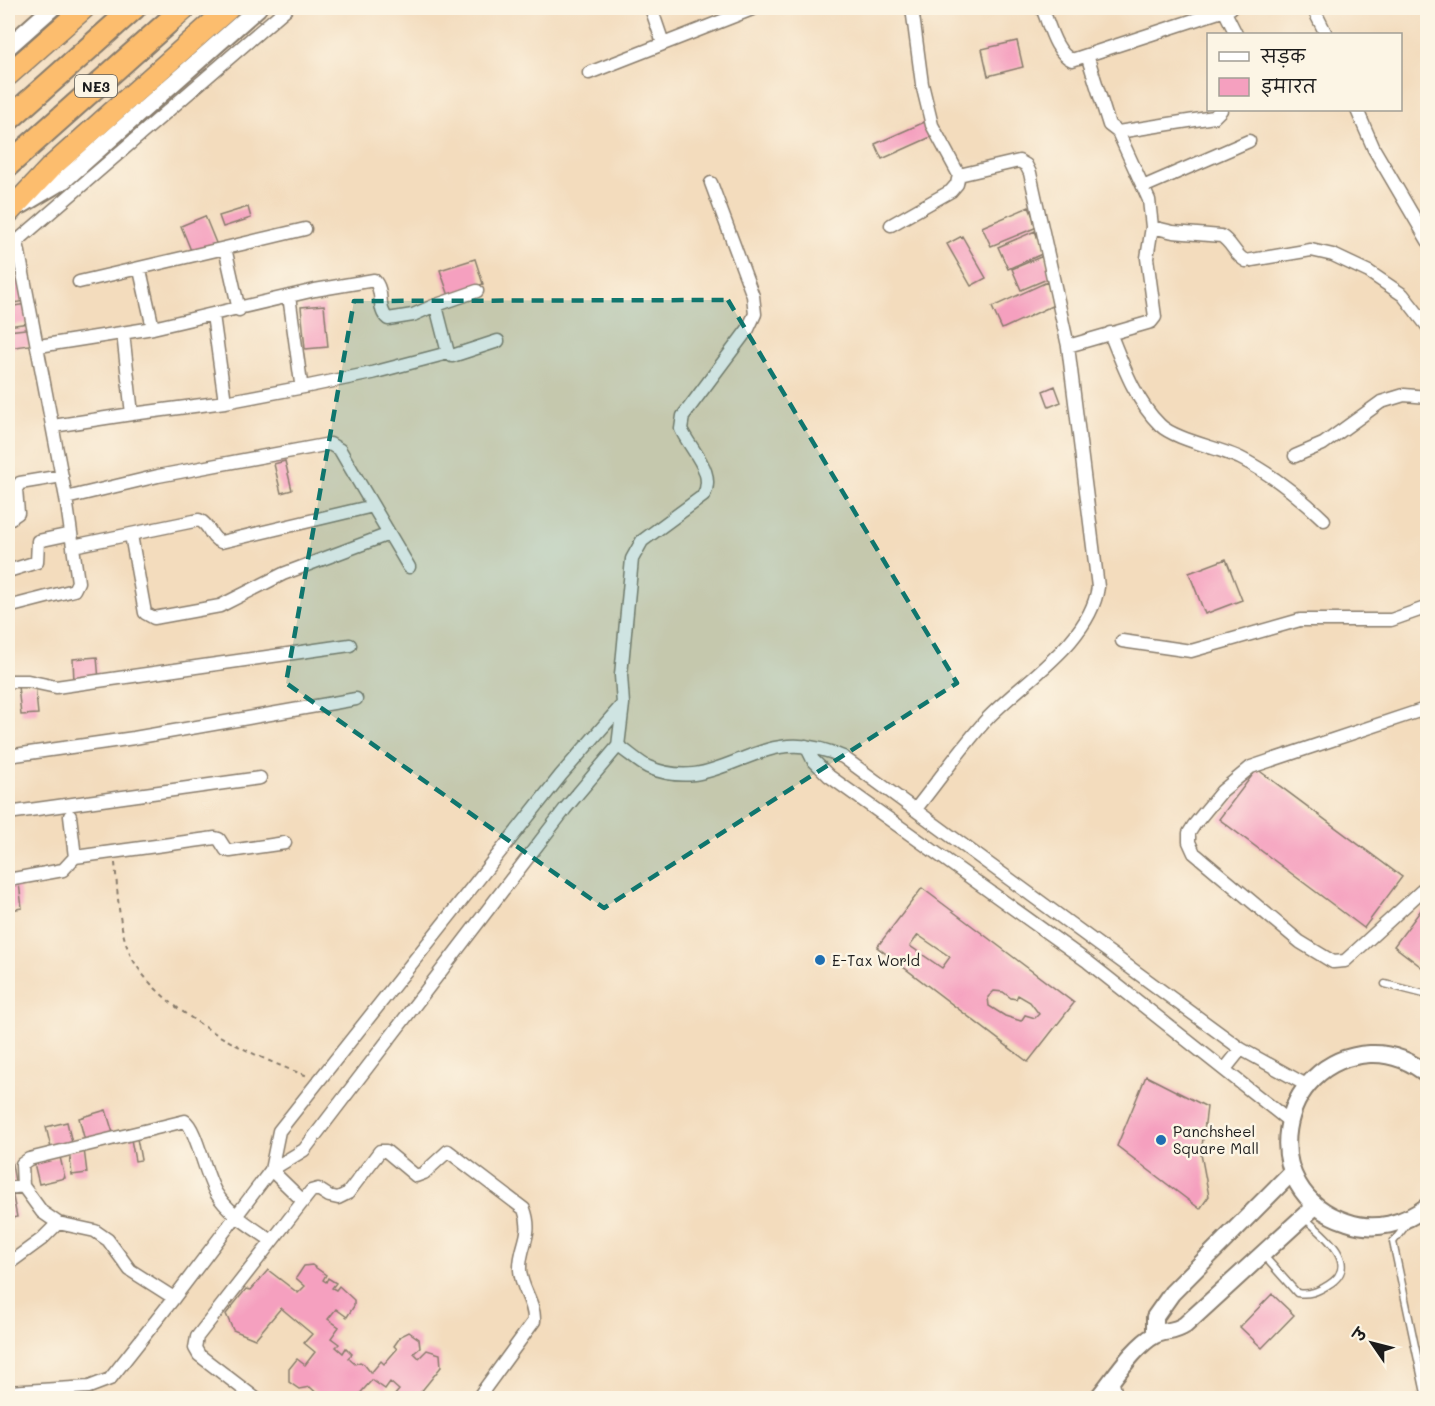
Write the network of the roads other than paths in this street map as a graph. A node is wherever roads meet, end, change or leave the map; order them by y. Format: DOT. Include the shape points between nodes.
graph roads {
  1 [pos="52,8"];
  2 [pos="84,8"];
  3 [pos="134,8"];
  4 [pos="184,8"];
  5 [pos="258,8"];
  6 [pos="287,8"];
  7 [pos="651,8"];
  8 [pos="754,8"];
  9 [pos="912,8"];
  10 [pos="1042,8"];
  11 [pos="1313,8"];
  12 [pos="1227,9"];
  13 [pos="233,16"];
  14 [pos="1236,33"];
  15 [pos="1326,33"];
  16 [pos="246,42"];
  17 [pos="663,43"];
  18 [pos="8,47"];
  19 [pos="1087,55"];
  20 [pos="589,74"];
  21 [pos="8,75"];
  22 [pos="1220,111"];
  23 [pos="1358,111"];
  24 [pos="8,120"];
  25 [pos="1118,132"];
  26 [pos="1250,141"];
  27 [pos="8,165"];
  28 [pos="958,175"];
  29 [pos="711,183"];
  30 [pos="1143,187"];
  31 [pos="8,213"];
  32 [pos="891,225"];
  33 [pos="1152,227"];
  34 [pos="305,229"];
  35 [pos="1428,241"];
  36 [pos="12,246"];
  37 [pos="225,248"];
  38 [pos="140,270"];
  39 [pos="79,282"];
  40 [pos="477,291"];
  41 [pos="289,296"];
  42 [pos="431,307"];
  43 [pos="239,310"];
  44 [pos="213,315"];
  45 [pos="1428,327"];
  46 [pos="153,328"];
  47 [pos="123,333"];
  48 [pos="1110,333"];
  49 [pos="498,341"];
  50 [pos="39,345"];
  51 [pos="1068,346"];
  52 [pos="448,353"];
  53 [pos="304,387"];
  54 [pos="1428,397"];
  55 [pos="225,402"];
  56 [pos="132,414"];
  57 [pos="52,426"];
  58 [pos="1295,456"];
  59 [pos="62,476"];
  60 [pos="66,498"];
  61 [pos="373,506"];
  62 [pos="8,520"];
  63 [pos="1324,520"];
  64 [pos="389,534"];
  65 [pos="130,535"];
  66 [pos="72,540"];
  67 [pos="409,567"];
  68 [pos="8,571"];
  69 [pos="1428,606"];
  70 [pos="8,607"];
  71 [pos="1122,641"];
  72 [pos="350,645"];
  73 [pos="8,681"];
  74 [pos="356,699"];
  75 [pos="623,704"];
  76 [pos="1428,708"];
  77 [pos="618,746"];
  78 [pos="806,746"];
  79 [pos="8,756"];
  80 [pos="260,778"];
  81 [pos="915,810"];
  82 [pos="8,813"];
  83 [pos="70,816"];
  84 [pos="931,822"];
  85 [pos="918,837"];
  86 [pos="285,843"];
  87 [pos="75,857"];
  88 [pos="8,880"];
  89 [pos="1428,885"];
  90 [pos="1385,984"];
  91 [pos="1428,995"];
  92 [pos="1241,1049"];
  93 [pos="1424,1066"];
  94 [pos="1225,1069"];
  95 [pos="1308,1086"];
  96 [pos="1289,1121"];
  97 [pos="271,1170"];
  98 [pos="1291,1173"];
  99 [pos="23,1186"];
  100 [pos="8,1188"];
  101 [pos="303,1201"];
  102 [pos="1422,1210"];
  103 [pos="1309,1211"];
  104 [pos="237,1216"];
  105 [pos="58,1223"];
  106 [pos="272,1241"];
  107 [pos="1262,1254"];
  108 [pos="8,1264"];
  109 [pos="174,1298"];
  110 [pos="1155,1335"];
  111 [pos="1112,1380"];
  112 [pos="8,1392"];
  113 [pos="255,1398"];
  114 [pos="478,1398"];
  115 [pos="1098,1398"];
  116 [pos="1118,1398"];
  117 [pos="1426,1398"];
  1 -- 18 [label="street"];
  2 -- 21 [label="highway"];
  3 -- 24 [label="highway, NE3"];
  4 -- 27 [label="highway, NE3"];
  5 -- 13 [label="street"];
  6 -- 16 [label="street"];
  7 -- 17 [label="street"];
  8 -- 17 [label="street"];
  9 -- 28 [label="street" via="932,125"];
  10 -- 19 [label="street" via="1065,57 1072,60"];
  11 -- 15 [label="street"];
  12 -- 14 [label="street"];
  12 -- 19 [label="street"];
  13 -- 16 [label="street"];
  13 -- 31 [label="highway" via="50,168"];
  16 -- 36 [label="street"];
  17 -- 20 [label="street"];
  19 -- 25 [label="street" via="1109,125"];
  22 -- 25 [label="street" via="1215,117"];
  23 -- 35 [label="street" via="1374,149"];
  25 -- 30 [label="street"];
  26 -- 30 [label="street"];
  28 -- 32 [label="street" via="951,191"];
  28 -- 51 [label="street" via="1007,162 1026,165"];
  29 -- 75 [label="street" via="753,296 755,314 683,416 681,429 709,476 710,486 703,496 642,541 632,559 621,675"];
  30 -- 33 [label="street"];
  33 -- 45 [label="street" via="1221,236 1246,261 1311,250 1333,255 1369,272 1402,295"];
  33 -- 48 [label="street" via="1147,258 1155,317 1151,322"];
  34 -- 37 [label="street"];
  36 -- 50 [label="street"];
  37 -- 38 [label="street"];
  37 -- 43 [label="street"];
  38 -- 39 [label="street"];
  38 -- 46 [label="street"];
  40 -- 42 [label="street"];
  41 -- 42 [label="street" via="374,280 382,312 388,319"];
  41 -- 43 [label="street"];
  41 -- 53 [label="street"];
  42 -- 52 [label="street" via="440,317"];
  43 -- 44 [label="street"];
  44 -- 46 [label="street"];
  44 -- 55 [label="street"];
  46 -- 47 [label="street"];
  47 -- 50 [label="street"];
  47 -- 56 [label="street"];
  48 -- 51 [label="street"];
  48 -- 63 [label="street" via="1133,385 1161,427 1256,467 1301,497"];
  49 -- 52 [label="street" via="457,356"];
  50 -- 57 [label="street"];
  51 -- 81 [label="street" via="1098,587 1096,600 1076,635 988,719"];
  52 -- 53 [label="street"];
  53 -- 55 [label="street"];
  54 -- 58 [label="street" via="1404,395 1382,402 1323,444"];
  55 -- 56 [label="street"];
  56 -- 57 [label="street"];
  57 -- 59 [label="street"];
  59 -- 60 [label="street"];
  59 -- 62 [label="street" via="20,483 16,489 18,513"];
  60 -- 61 [label="street" via="158,476 330,444 340,450"];
  60 -- 66 [label="street"];
  61 -- 64 [label="street"];
  61 -- 65 [label="street" via="221,542 199,520"];
  64 -- 65 [label="street" via="283,574 220,606 154,618 146,613"];
  64 -- 67 [label="street"];
  65 -- 66 [label="street"];
  66 -- 68 [label="street" via="38,541 37,562"];
  66 -- 70 [label="street" via="78,582 74,590"];
  69 -- 71 [label="street" via="1392,620 1300,620 1191,651"];
  72 -- 73 [label="street" via="56,687"];
  74 -- 79 [label="street"];
  75 -- 77 [label="street"];
  75 -- 97 [label="street" via="561,775 279,1131"];
  76 -- 89 [label="street" via="1251,767 1205,811 1189,833 1189,842 1194,853 1229,883 1300,942 1333,962 1345,961"];
  77 -- 78 [label="street" via="647,766 673,774 698,775 767,749"];
  77 -- 97 [label="street" via="565,809 304,1150"];
  78 -- 81 [label="street" via="824,748 843,757"];
  78 -- 85 [label="street" via="829,776"];
  80 -- 82 [label="street"];
  81 -- 84 [label="street"];
  83 -- 87 [label="street"];
  84 -- 85 [label="street"];
  84 -- 92 [label="street"];
  85 -- 94 [label="street"];
  86 -- 87 [label="street" via="230,851 215,838"];
  87 -- 88 [label="street" via="63,870"];
  90 -- 91 [label="lane"];
  92 -- 94 [label="street"];
  92 -- 95 [label="street"];
  93 -- 95 [label="street" via="1379,1054 1359,1055 1340,1060"];
  94 -- 96 [label="street"];
  95 -- 96 [label="street"];
  96 -- 98 [label="street" via="1287,1153"];
  97 -- 101 [label="street"];
  97 -- 104 [label="street"];
  98 -- 103 [label="street"];
  98 -- 110 [label="street" via="1172,1293 1155,1317"];
  99 -- 100 [label="street"];
  99 -- 104 [label="street" via="22,1164 29,1158 185,1121 195,1133 207,1176 217,1195"];
  99 -- 105 [label="street" via="42,1212"];
  101 -- 106 [label="street"];
  101 -- 114 [label="street" via="315,1188 338,1198 348,1193 380,1151 386,1151 416,1176 448,1150 524,1209 529,1223 520,1272 535,1310 534,1321"];
  102 -- 103 [label="street" via="1396,1223 1376,1227"];
  102 -- 117 [label="lane" via="1393,1242"];
  103 -- 107 [label="street"];
  103 -- 107 [label="lane" via="1342,1258 1341,1270 1332,1283 1307,1294 1297,1293"];
  104 -- 106 [label="street"];
  104 -- 109 [label="street"];
  105 -- 108 [label="street"];
  105 -- 109 [label="street" via="95,1231 108,1240 130,1270"];
  106 -- 113 [label="street" via="197,1337 195,1348"];
  107 -- 110 [label="street" via="1185,1325 1175,1332"];
  109 -- 112 [label="street" via="110,1379 90,1387"];
  110 -- 111 [label="street"];
  111 -- 115 [label="street"];
  111 -- 116 [label="street"];
}
